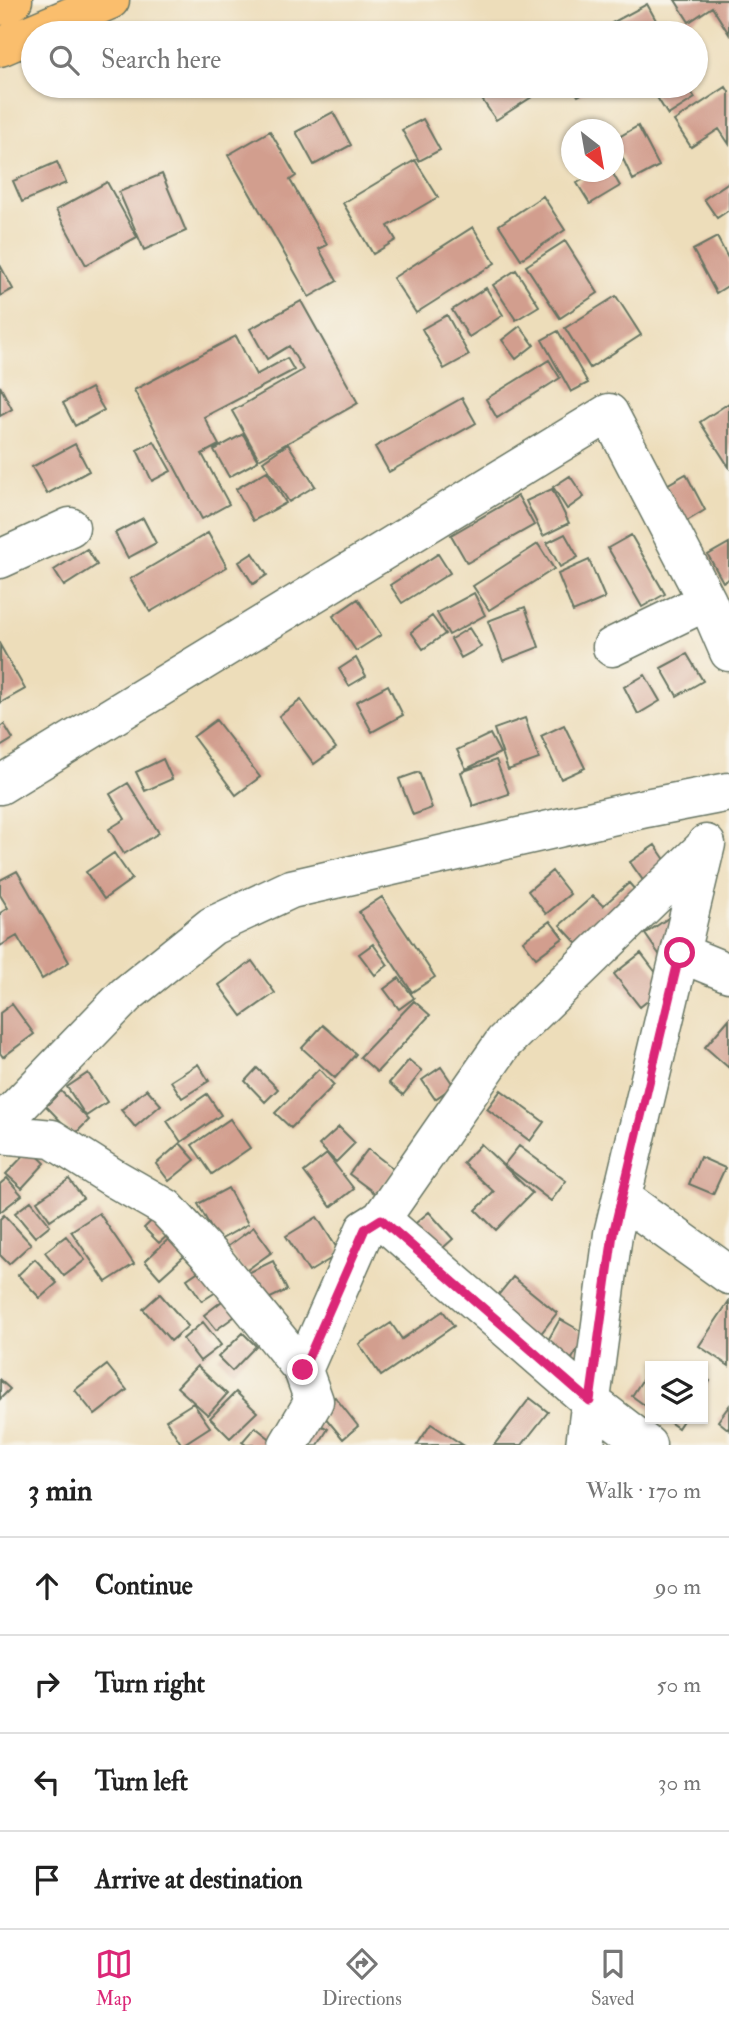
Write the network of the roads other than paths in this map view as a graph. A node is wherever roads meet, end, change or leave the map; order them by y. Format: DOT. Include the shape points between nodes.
graph roads {
  1 [pos="13,0"];
  2 [pos="110,0"];
  3 [pos="0,6"];
  4 [pos="61,21"];
  5 [pos="21,38"];
  6 [pos="0,47"];
  7 [pos="70,527"];
  8 [pos="0,559"];
  9 [pos="707,601"];
  10 [pos="612,647"];
  11 [pos="729,652"];
  12 [pos="0,785"];
  13 [pos="723,793"];
  14 [pos="705,847"];
  15 [pos="680,953"];
  16 [pos="729,973"];
  17 [pos="0,1125"];
  18 [pos="0,1134"];
  19 [pos="622,1198"];
  20 [pos="381,1219"];
  21 [pos="729,1275"];
  22 [pos="303,1370"];
  23 [pos="590,1401"];
  24 [pos="288,1445"];
  25 [pos="584,1445"];
  26 [pos="647,1445"];
  1 -- 3 [label="main road"];
  2 -- 4 [label="main road"];
  5 -- 6 [label="main road"];
  7 -- 8 [label="street"];
  9 -- 10 [label="street"];
  9 -- 11 [label="street"];
  9 -- 12 [label="street" via="609,413"];
  13 -- 14 [label="street"];
  13 -- 17 [label="street" via="291,889 212,926 126,995"];
  14 -- 15 [label="street"];
  14 -- 20 [label="street" via="504,1042"];
  15 -- 16 [label="street"];
  15 -- 19 [label="street"];
  18 -- 22 [label="street" via="52,1139 166,1208"];
  19 -- 21 [label="street"];
  19 -- 23 [label="street"];
  20 -- 22 [label="street" via="365,1229"];
  20 -- 23 [label="street"];
  22 -- 24 [label="street" via="314,1401"];
  23 -- 25 [label="street"];
  23 -- 26 [label="street"];
}
